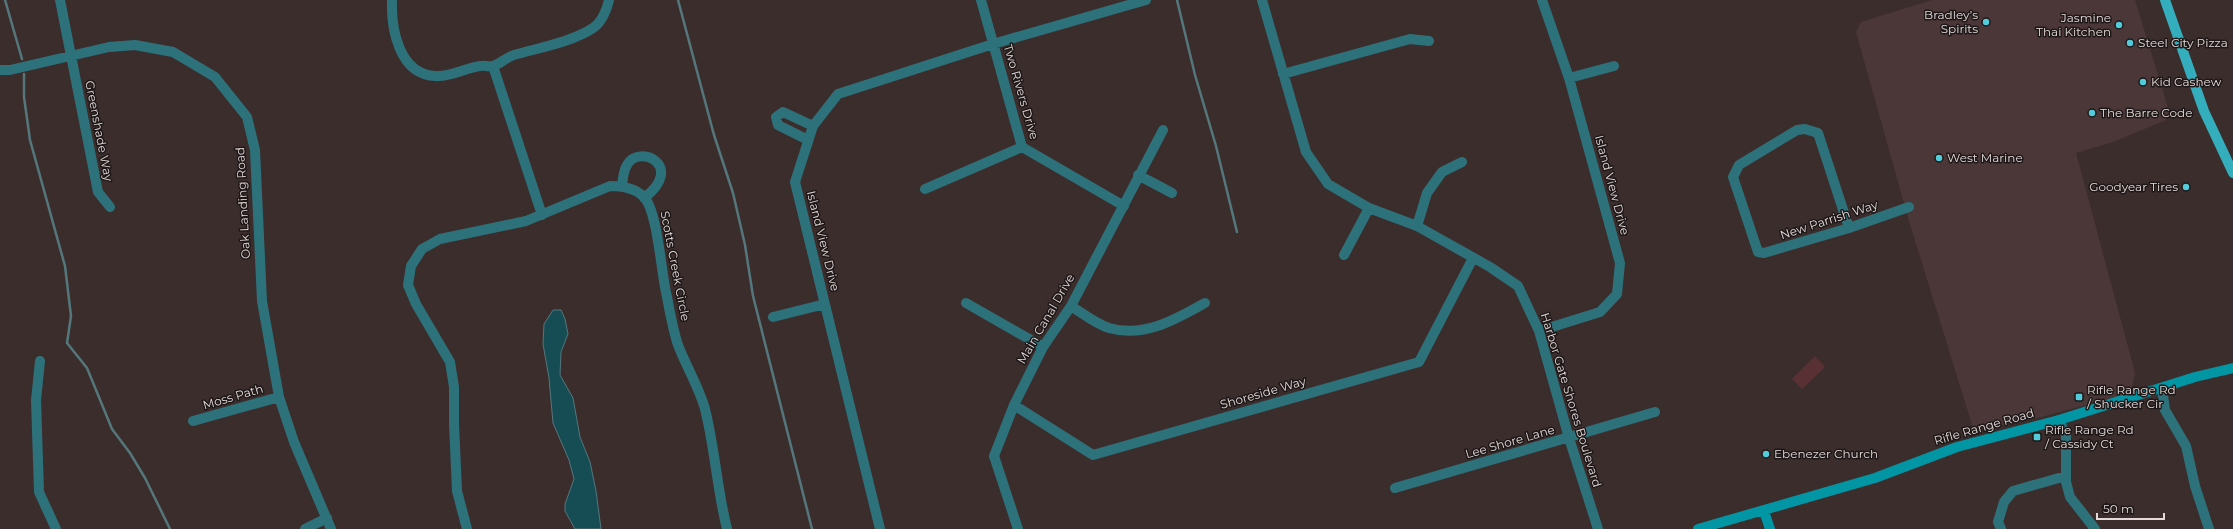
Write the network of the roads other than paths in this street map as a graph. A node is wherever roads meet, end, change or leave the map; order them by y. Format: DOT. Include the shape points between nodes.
graph roads {
  1 [pos="60,0"];
  2 [pos="392,0"];
  3 [pos="609,0"];
  4 [pos="981,0"];
  5 [pos="1146,0"];
  6 [pos="1262,0"];
  7 [pos="1542,0"];
  8 [pos="2165,0"];
  9 [pos="1429,41"];
  10 [pos="993,44"];
  11 [pos="72,56"];
  12 [pos="493,66"];
  13 [pos="1614,66"];
  14 [pos="0,70"];
  15 [pos="1283,74"];
  16 [pos="1569,78"];
  17 [pos="813,126"];
  18 [pos="1163,130"];
  19 [pos="808,140"];
  20 [pos="1022,147"];
  21 [pos="1462,162"];
  22 [pos="2233,173"];
  23 [pos="1138,175"];
  24 [pos="622,186"];
  25 [pos="925,189"];
  26 [pos="1172,193"];
  27 [pos="644,198"];
  28 [pos="1124,206"];
  29 [pos="110,207"];
  30 [pos="1908,207"];
  31 [pos="1369,208"];
  32 [pos="542,215"];
  33 [pos="1417,226"];
  34 [pos="1849,228"];
  35 [pos="1344,255"];
  36 [pos="1473,258"];
  37 [pos="966,303"];
  38 [pos="825,304"];
  39 [pos="1205,304"];
  40 [pos="1070,306"];
  41 [pos="773,317"];
  42 [pos="1539,332"];
  43 [pos="1043,347"];
  44 [pos="40,361"];
  45 [pos="2233,368"];
  46 [pos="2162,388"];
  47 [pos="279,397"];
  48 [pos="1014,405"];
  49 [pos="1655,412"];
  50 [pos="2059,420"];
  51 [pos="193,421"];
  52 [pos="1569,438"];
  53 [pos="2066,476"];
  54 [pos="1395,488"];
  55 [pos="1764,511"];
  56 [pos="327,518"];
  57 [pos="56,529"];
  58 [pos="305,529"];
  59 [pos="331,529"];
  60 [pos="467,529"];
  61 [pos="727,529"];
  62 [pos="880,529"];
  63 [pos="1018,529"];
  64 [pos="1598,529"];
  65 [pos="1698,529"];
  66 [pos="1770,529"];
  67 [pos="2001,529"];
  68 [pos="2095,529"];
  69 [pos="2209,529"];
  1 -- 11 [label="street, Greenshade Way"];
  2 -- 12 [label="street" via="394,22 403,58 418,70 435,77 482,65"];
  3 -- 12 [label="street" via="603,17 594,28 580,35 511,56"];
  4 -- 10 [label="street, Two Rivers Drive"];
  5 -- 10 [label="street, Island View Drive"];
  6 -- 15 [label="street, Harbor Gate Shores Boulevard"];
  7 -- 16 [label="street, Island View Drive"];
  8 -- 22 [label="main road" via="2204,111"];
  9 -- 15 [label="street" via="1410,39"];
  10 -- 17 [label="street, Island View Drive" via="838,94"];
  10 -- 20 [label="street, Two Rivers Drive"];
  11 -- 14 [label="street, Oak Landing Road"];
  11 -- 29 [label="street, Greenshade Way" via="98,192"];
  11 -- 47 [label="street, Oak Landing Road" via="109,47 135,45 173,52 215,78 247,117 255,150 262,301"];
  12 -- 32 [label="street"];
  13 -- 16 [label="street"];
  15 -- 31 [label="street, Harbor Gate Shores Boulevard" via="1306,152 1328,184"];
  16 -- 42 [label="street, Island View Drive" via="1620,263 1617,294 1600,312"];
  17 -- 19 [label="street, Island View Drive"];
  17 -- 19 [label="street" via="783,112 776,117 778,125"];
  18 -- 23 [label="street, Main Canal Drive"];
  19 -- 38 [label="street, Island View Drive" via="795,182"];
  20 -- 25 [label="street"];
  20 -- 28 [label="street, Two Rivers Drive"];
  21 -- 33 [label="street" via="1442,172 1427,193"];
  23 -- 26 [label="street"];
  23 -- 28 [label="street, Main Canal Drive"];
  24 -- 27 [label="street" via="634,190"];
  24 -- 27 [label="street" via="629,162 638,156 653,159 659,166 661,181 657,188"];
  24 -- 32 [label="street" via="610,186"];
  27 -- 61 [label="street, Scotts Creek Circle" via="652,213 663,284 678,343 705,407 713,444 718,496"];
  28 -- 40 [label="street, Main Canal Drive"];
  30 -- 34 [label="street, New Parrish Way"];
  31 -- 33 [label="street, Harbor Gate Shores Boulevard"];
  31 -- 35 [label="street"];
  32 -- 60 [label="street" via="488,230 440,239 422,249 411,266 408,285 416,304 450,362 454,387 457,491"];
  33 -- 36 [label="street, Harbor Gate Shores Boulevard"];
  34 -- 34 [label="street, New Parrish Way" via="1770,253 1758,252 1733,177 1739,165 1797,130 1805,129 1818,133"];
  36 -- 42 [label="street, Harbor Gate Shores Boulevard" via="1518,286"];
  36 -- 48 [label="street, Shoreside Way" via="1419,362 1093,455"];
  37 -- 43 [label="street"];
  38 -- 41 [label="street"];
  38 -- 62 [label="street, Island View Drive"];
  39 -- 40 [label="street" via="1172,321 1140,332 1108,328"];
  40 -- 43 [label="street, Main Canal Drive"];
  42 -- 52 [label="street, Harbor Gate Shores Boulevard"];
  43 -- 48 [label="street, Main Canal Drive"];
  44 -- 57 [label="street" via="36,400 39,492"];
  45 -- 46 [label="main road, Rifle Range Road"];
  46 -- 50 [label="main road, Rifle Range Road"];
  46 -- 69 [label="street" via="2165,410 2186,446 2195,486"];
  47 -- 51 [label="street, Moss Path"];
  47 -- 56 [label="street, Oak Landing Road" via="294,442"];
  48 -- 63 [label="street, Main Canal Drive" via="994,456"];
  49 -- 52 [label="street, Lee Shore Lane"];
  50 -- 53 [label="street" via="2066,435"];
  50 -- 55 [label="main road, Rifle Range Road" via="1957,447 1875,478"];
  52 -- 54 [label="street, Lee Shore Lane"];
  52 -- 64 [label="street, Harbor Gate Shores Boulevard"];
  53 -- 67 [label="street" via="2013,491 2004,502 1998,522"];
  53 -- 68 [label="street" via="2070,497"];
  55 -- 65 [label="main road, Rifle Range Road"];
  55 -- 66 [label="main road"];
  56 -- 58 [label="street"];
  56 -- 59 [label="street, Oak Landing Road"];
}
